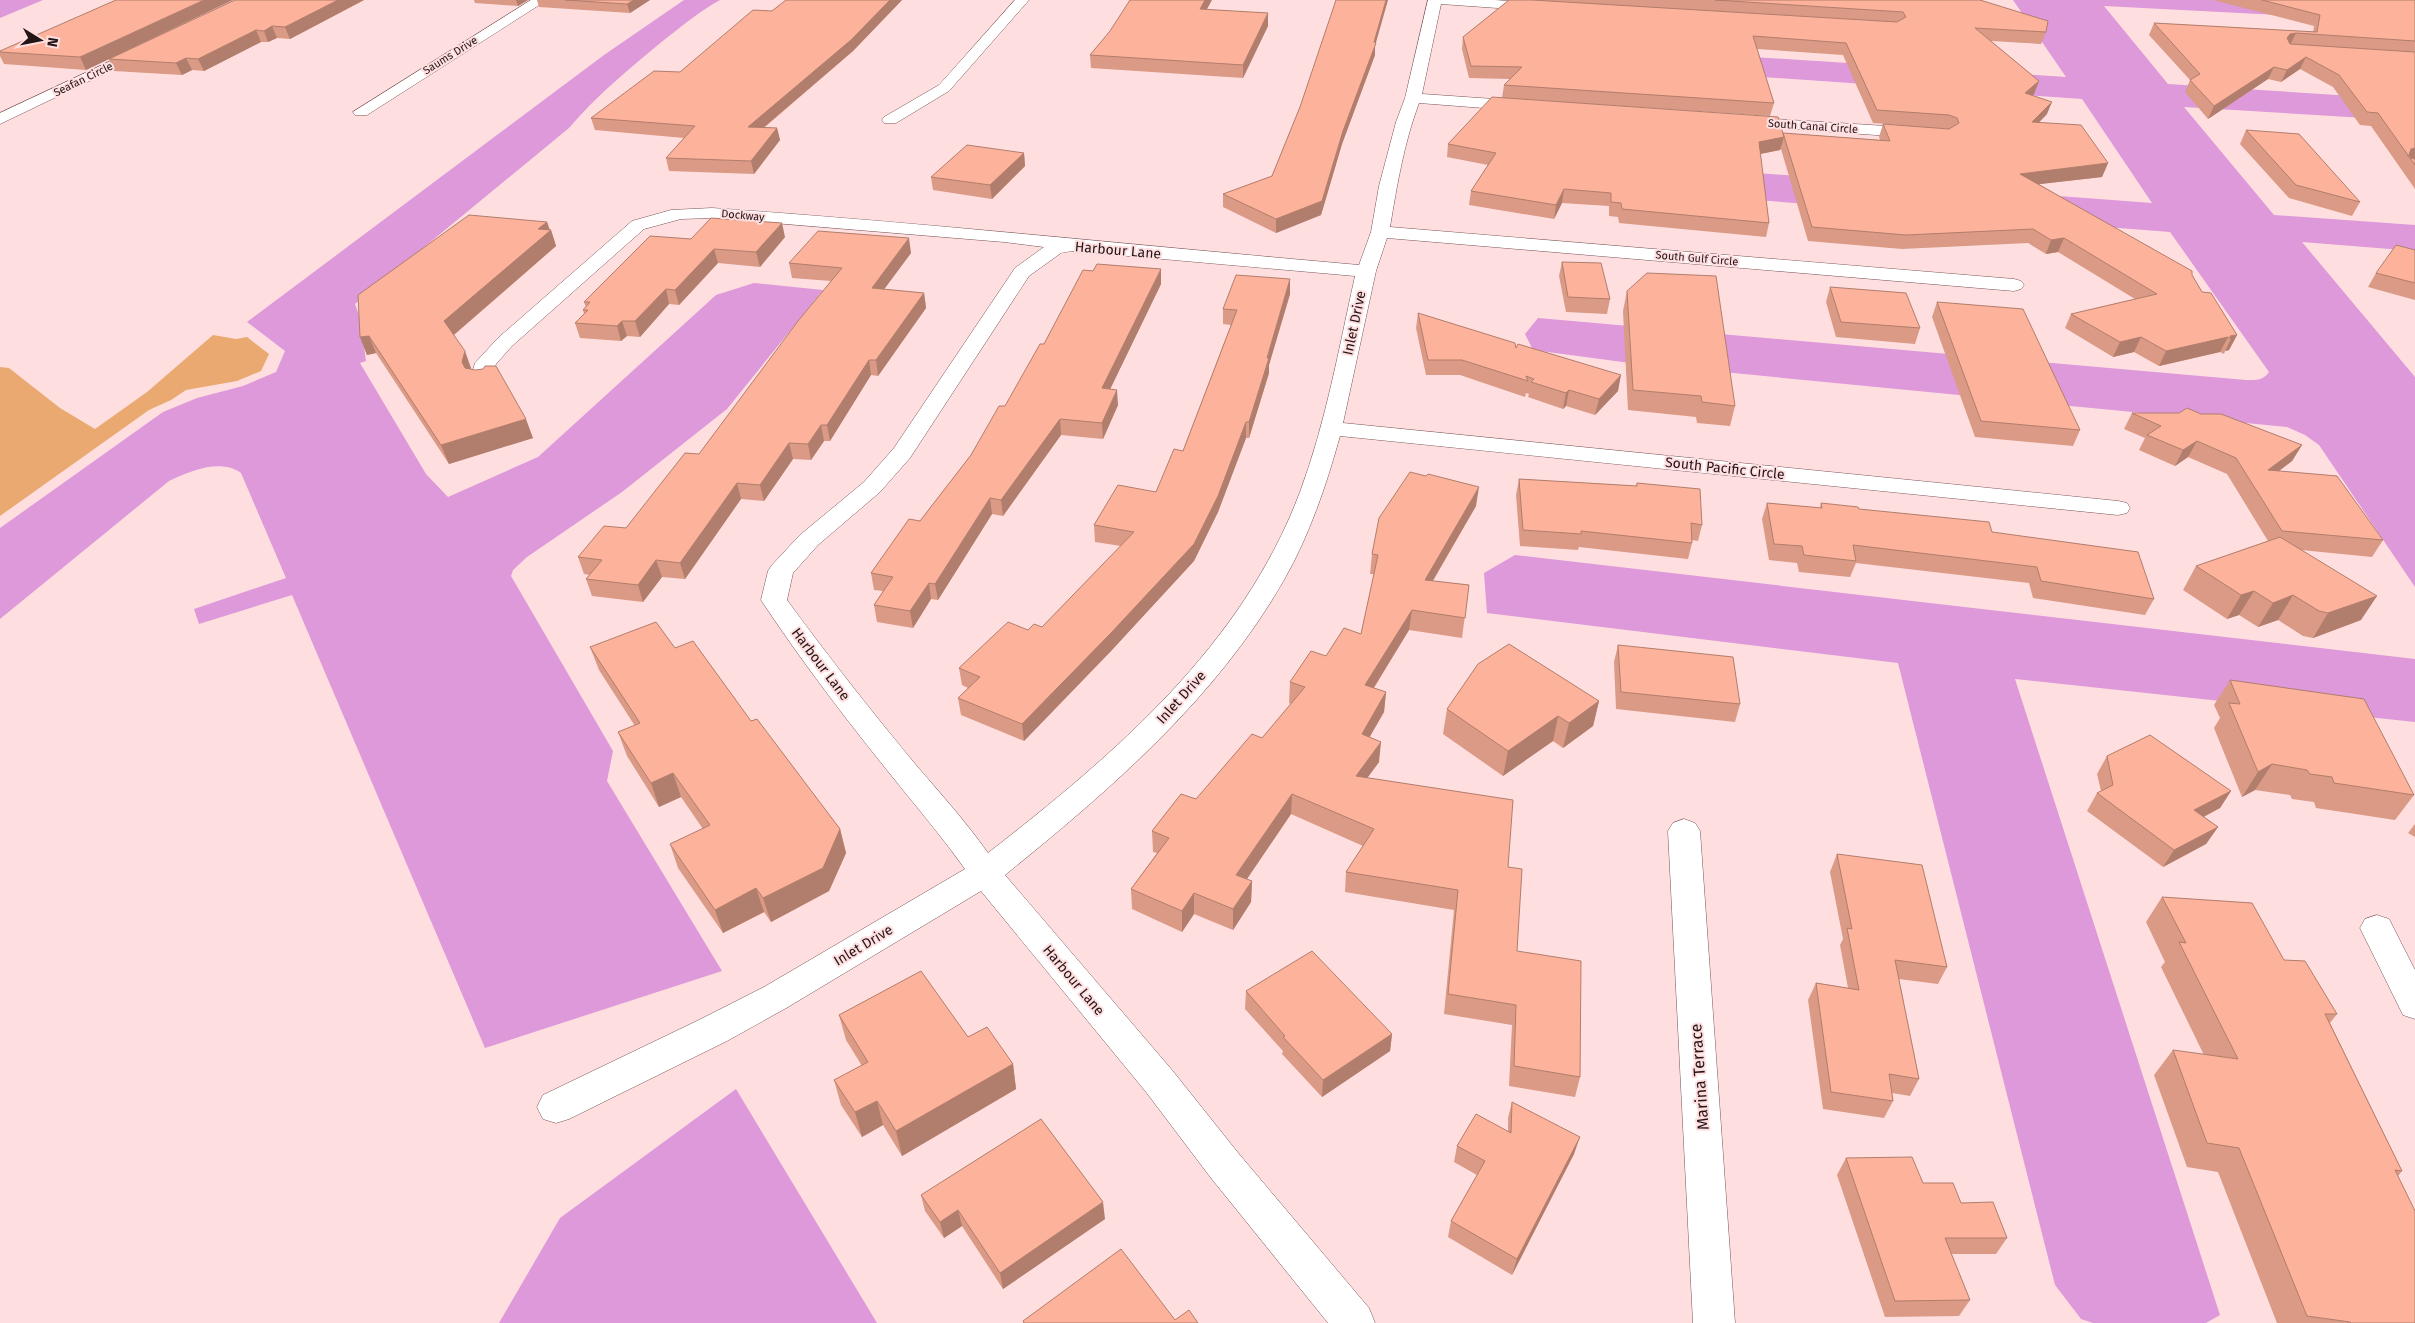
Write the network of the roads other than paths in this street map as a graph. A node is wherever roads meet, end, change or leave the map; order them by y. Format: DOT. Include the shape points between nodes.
graph roads {
  1 [pos="540,0"];
  2 [pos="1022,0"];
  3 [pos="1435,0"];
  4 [pos="1556,8"];
  5 [pos="159,42"];
  6 [pos="1413,98"];
  7 [pos="1541,107"];
  8 [pos="360,112"];
  9 [pos="0,119"];
  10 [pos="890,120"];
  11 [pos="1728,120"];
  12 [pos="1935,134"];
  13 [pos="1380,232"];
  14 [pos="1072,245"];
  15 [pos="1366,271"];
  16 [pos="2014,284"];
  17 [pos="481,380"];
  18 [pos="1331,428"];
  19 [pos="2118,508"];
  20 [pos="1684,830"];
  21 [pos="985,873"];
  22 [pos="2377,928"];
  23 [pos="2415,1005"];
  24 [pos="556,1107"];
  25 [pos="1354,1323"];
  26 [pos="1714,1323"];
  1 -- 8 [label="street, Saums Drive"];
  2 -- 10 [label="street" via="944,88"];
  3 -- 4 [label="street"];
  3 -- 6 [label="street, Inlet Drive"];
  5 -- 9 [label="street, Seafan Circle"];
  6 -- 7 [label="street"];
  6 -- 13 [label="street, Inlet Drive" via="1404,122"];
  11 -- 12 [label="street, South Canal Circle"];
  13 -- 15 [label="street, Inlet Drive"];
  13 -- 16 [label="street, South Gulf Circle"];
  14 -- 15 [label="street, Harbour Lane"];
  14 -- 17 [label="street, Dockway" via="1004,236 726,214 665,215 638,225 512,336 486,363"];
  14 -- 21 [label="street, Harbour Lane" via="1054,248 1022,272 902,453 872,487 809,540 781,571 774,600 820,664 954,829"];
  15 -- 18 [label="street, Inlet Drive"];
  18 -- 19 [label="street, South Pacific Circle"];
  18 -- 21 [label="street, Inlet Drive" via="1312,491 1294,535 1271,580 1235,635 1144,739 1067,808"];
  20 -- 26 [label="street, Marina Terrace"];
  21 -- 24 [label="street, Inlet Drive" via="776,997"];
  21 -- 25 [label="street, Harbour Lane"];
  22 -- 23 [label="street"];
}
